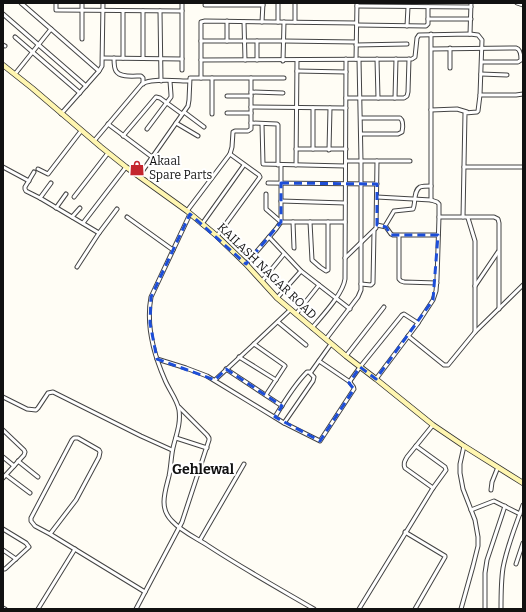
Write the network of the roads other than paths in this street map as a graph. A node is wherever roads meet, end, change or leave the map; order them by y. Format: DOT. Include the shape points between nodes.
graph roads {
  1 [pos="21,3"];
  2 [pos="56,3"];
  3 [pos="82,3"];
  4 [pos="103,3"];
  5 [pos="182,3"];
  6 [pos="278,3"];
  7 [pos="295,3"];
  8 [pos="517,3"];
  9 [pos="263,4"];
  10 [pos="205,5"];
  11 [pos="357,5"];
  12 [pos="454,5"];
  13 [pos="471,5"];
  14 [pos="523,5"];
  15 [pos="408,6"];
  16 [pos="428,7"];
  17 [pos="82,11"];
  18 [pos="103,11"];
  19 [pos="123,11"];
  20 [pos="143,11"];
  21 [pos="160,11"];
  22 [pos="182,11"];
  23 [pos="3,14"];
  24 [pos="428,19"];
  25 [pos="471,19"];
  26 [pos="227,21"];
  27 [pos="244,22"];
  28 [pos="262,22"];
  29 [pos="278,22"];
  30 [pos="284,22"];
  31 [pos="295,22"];
  32 [pos="356,24"];
  33 [pos="407,26"];
  34 [pos="51,28"];
  35 [pos="431,34"];
  36 [pos="470,34"];
  37 [pos="15,36"];
  38 [pos="82,39"];
  39 [pos="201,41"];
  40 [pos="227,41"];
  41 [pos="244,41"];
  42 [pos="257,41"];
  43 [pos="284,41"];
  44 [pos="356,43"];
  45 [pos="407,44"];
  46 [pos="38,45"];
  47 [pos="450,48"];
  48 [pos="482,48"];
  49 [pos="432,49"];
  50 [pos="32,52"];
  51 [pos="103,58"];
  52 [pos="114,58"];
  53 [pos="123,58"];
  54 [pos="143,58"];
  55 [pos="160,58"];
  56 [pos="182,59"];
  57 [pos="346,59"];
  58 [pos="358,59"];
  59 [pos="378,59"];
  60 [pos="396,59"];
  61 [pos="409,59"];
  62 [pos="201,60"];
  63 [pos="245,60"];
  64 [pos="257,60"];
  65 [pos="283,60"];
  66 [pos="297,60"];
  67 [pos="482,62"];
  68 [pos="3,65"];
  69 [pos="450,68"];
  70 [pos="182,70"];
  71 [pos="99,71"];
  72 [pos="297,71"];
  73 [pos="346,72"];
  74 [pos="15,74"];
  75 [pos="481,74"];
  76 [pos="507,75"];
  77 [pos="201,78"];
  78 [pos="212,78"];
  79 [pos="251,78"];
  80 [pos="284,78"];
  81 [pos="161,81"];
  82 [pos="170,81"];
  83 [pos="189,81"];
  84 [pos="143,84"];
  85 [pos="86,86"];
  86 [pos="80,93"];
  87 [pos="283,93"];
  88 [pos="251,94"];
  89 [pos="523,94"];
  90 [pos="480,95"];
  91 [pos="227,96"];
  92 [pos="346,98"];
  93 [pos="360,98"];
  94 [pos="378,98"];
  95 [pos="395,98"];
  96 [pos="167,103"];
  97 [pos="251,107"];
  98 [pos="296,108"];
  99 [pos="313,108"];
  100 [pos="330,108"];
  101 [pos="346,108"];
  102 [pos="431,110"];
  103 [pos="467,112"];
  104 [pos="183,113"];
  105 [pos="227,113"];
  106 [pos="251,113"];
  107 [pos="61,114"];
  108 [pos="212,114"];
  109 [pos="361,118"];
  110 [pos="176,122"];
  111 [pos="251,123"];
  112 [pos="108,124"];
  113 [pos="262,124"];
  114 [pos="204,127"];
  115 [pos="147,129"];
  116 [pos="81,131"];
  117 [pos="361,134"];
  118 [pos="123,136"];
  119 [pos="198,136"];
  120 [pos="94,142"];
  121 [pos="296,149"];
  122 [pos="313,149"];
  123 [pos="329,150"];
  124 [pos="346,150"];
  125 [pos="108,153"];
  126 [pos="230,154"];
  127 [pos="152,157"];
  128 [pos="346,161"];
  129 [pos="361,161"];
  130 [pos="377,161"];
  131 [pos="410,161"];
  132 [pos="244,165"];
  133 [pos="279,165"];
  134 [pos="296,165"];
  135 [pos="345,166"];
  136 [pos="126,167"];
  137 [pos="464,167"];
  138 [pos="523,167"];
  139 [pos="3,168"];
  140 [pos="38,169"];
  141 [pos="34,172"];
  142 [pos="139,176"];
  143 [pos="29,181"];
  144 [pos="50,183"];
  145 [pos="268,183"];
  146 [pos="281,183"];
  147 [pos="345,184"];
  148 [pos="361,184"];
  149 [pos="377,184"];
  150 [pos="431,186"];
  151 [pos="66,194"];
  152 [pos="266,194"];
  153 [pos="74,197"];
  154 [pos="377,197"];
  155 [pos="40,198"];
  156 [pos="415,199"];
  157 [pos="431,200"];
  158 [pos="281,201"];
  159 [pos="345,203"];
  160 [pos="56,208"];
  161 [pos="80,208"];
  162 [pos="118,209"];
  163 [pos="188,212"];
  164 [pos="72,217"];
  165 [pos="127,217"];
  166 [pos="463,217"];
  167 [pos="439,218"];
  168 [pos="468,218"];
  169 [pos="281,222"];
  170 [pos="293,222"];
  171 [pos="310,222"];
  172 [pos="328,222"];
  173 [pos="345,222"];
  174 [pos="83,223"];
  175 [pos="202,224"];
  176 [pos="377,225"];
  177 [pos="385,226"];
  178 [pos="374,231"];
  179 [pos="99,233"];
  180 [pos="217,236"];
  181 [pos="399,236"];
  182 [pos="438,236"];
  183 [pos="269,237"];
  184 [pos="361,242"];
  185 [pos="294,248"];
  186 [pos="173,250"];
  187 [pos="499,251"];
  188 [pos="284,254"];
  189 [pos="345,258"];
  190 [pos="246,264"];
  191 [pos="77,267"];
  192 [pos="300,271"];
  193 [pos="262,281"];
  194 [pos="437,283"];
  195 [pos="361,284"];
  196 [pos="319,285"];
  197 [pos="523,285"];
  198 [pos="475,286"];
  199 [pos="277,298"];
  200 [pos="336,298"];
  201 [pos="384,307"];
  202 [pos="350,309"];
  203 [pos="499,309"];
  204 [pos="290,310"];
  205 [pos="296,314"];
  206 [pos="278,322"];
  207 [pos="418,323"];
  208 [pos="312,328"];
  209 [pos="475,332"];
  210 [pos="408,336"];
  211 [pos="326,339"];
  212 [pos="254,344"];
  213 [pos="332,344"];
  214 [pos="306,345"];
  215 [pos="346,356"];
  216 [pos="239,357"];
  217 [pos="157,359"];
  218 [pos="319,362"];
  219 [pos="360,366"];
  220 [pos="226,369"];
  221 [pos="310,373"];
  222 [pos="376,378"];
  223 [pos="215,380"];
  224 [pos="276,380"];
  225 [pos="350,382"];
  226 [pos="266,395"];
  227 [pos="3,397"];
  228 [pos="178,406"];
  229 [pos="282,406"];
  230 [pos="275,417"];
  231 [pos="284,423"];
  232 [pos="433,425"];
  233 [pos="3,430"];
  234 [pos="176,438"];
  235 [pos="416,446"];
  236 [pos="464,446"];
  237 [pos="207,448"];
  238 [pos="172,450"];
  239 [pos="3,457"];
  240 [pos="18,461"];
  241 [pos="244,464"];
  242 [pos="14,466"];
  243 [pos="498,467"];
  244 [pos="4,477"];
  245 [pos="38,477"];
  246 [pos="523,482"];
  247 [pos="433,488"];
  248 [pos="491,490"];
  249 [pos="30,493"];
  250 [pos="523,505"];
  251 [pos="505,506"];
  252 [pos="471,510"];
  253 [pos="520,516"];
  254 [pos="523,520"];
  255 [pos="179,527"];
  256 [pos="3,529"];
  257 [pos="405,532"];
  258 [pos="50,534"];
  259 [pos="200,540"];
  260 [pos="523,542"];
  261 [pos="75,549"];
  262 [pos="3,550"];
  263 [pos="16,559"];
  264 [pos="516,564"];
  265 [pos="3,569"];
  266 [pos="145,592"];
  267 [pos="38,609"];
  268 [pos="136,609"];
  269 [pos="314,609"];
  270 [pos="359,609"];
  271 [pos="415,609"];
  272 [pos="461,609"];
  273 [pos="485,609"];
  274 [pos="501,609"];
  1 -- 34 [label="street"];
  2 -- 17 [label="street" via="56,10"];
  3 -- 17 [label="street"];
  4 -- 18 [label="street"];
  5 -- 22 [label="street"];
  6 -- 29 [label="street"];
  7 -- 31 [label="street"];
  8 -- 14 [label="street"];
  9 -- 10 [label="street"];
  9 -- 28 [label="street"];
  11 -- 15 [label="street"];
  11 -- 32 [label="street"];
  12 -- 13 [label="street"];
  12 -- 16 [label="street"];
  13 -- 25 [label="street"];
  15 -- 16 [label="street"];
  15 -- 33 [label="street"];
  16 -- 24 [label="street"];
  17 -- 18 [label="street"];
  17 -- 38 [label="street"];
  18 -- 19 [label="street"];
  18 -- 51 [label="street"];
  19 -- 20 [label="street"];
  19 -- 53 [label="street"];
  20 -- 21 [label="street"];
  20 -- 54 [label="street"];
  21 -- 22 [label="street"];
  21 -- 55 [label="street"];
  22 -- 56 [label="street"];
  23 -- 46 [label="street"];
  24 -- 25 [label="street"];
  24 -- 33 [label="street" via="426,26"];
  25 -- 36 [label="street"];
  26 -- 27 [label="street"];
  26 -- 39 [label="street" via="201,22"];
  26 -- 40 [label="street"];
  27 -- 28 [label="street"];
  27 -- 41 [label="street"];
  28 -- 29 [label="street"];
  29 -- 30 [label="street"];
  30 -- 31 [label="street"];
  30 -- 43 [label="street"];
  31 -- 32 [label="street"];
  32 -- 33 [label="street"];
  32 -- 44 [label="street"];
  34 -- 46 [label="street"];
  34 -- 71 [label="street"];
  35 -- 36 [label="street"];
  35 -- 49 [label="street"];
  35 -- 61 [label="street" via="418,36 415,57"];
  36 -- 48 [label="street" via="481,38"];
  37 -- 50 [label="street"];
  39 -- 40 [label="street"];
  39 -- 62 [label="street"];
  40 -- 41 [label="street"];
  41 -- 42 [label="street"];
  41 -- 63 [label="street"];
  42 -- 43 [label="street"];
  42 -- 64 [label="street"];
  43 -- 44 [label="street"];
  43 -- 65 [label="street"];
  44 -- 45 [label="street"];
  44 -- 58 [label="street"];
  46 -- 50 [label="street"];
  46 -- 85 [label="street"];
  47 -- 48 [label="street"];
  47 -- 49 [label="street"];
  47 -- 69 [label="street"];
  48 -- 67 [label="street"];
  48 -- 67 [label="street" via="518,48 521,58 520,62"];
  49 -- 102 [label="street"];
  50 -- 74 [label="street"];
  50 -- 86 [label="street"];
  51 -- 52 [label="street"];
  51 -- 71 [label="street"];
  52 -- 53 [label="street"];
  52 -- 84 [label="street" via="117,72 122,75 141,76"];
  53 -- 54 [label="street"];
  54 -- 55 [label="street"];
  55 -- 56 [label="street"];
  55 -- 81 [label="street"];
  56 -- 70 [label="street"];
  57 -- 58 [label="street"];
  57 -- 66 [label="street"];
  57 -- 73 [label="street"];
  58 -- 59 [label="street"];
  58 -- 93 [label="street"];
  59 -- 60 [label="street"];
  59 -- 94 [label="street"];
  60 -- 61 [label="street"];
  60 -- 95 [label="street"];
  61 -- 95 [label="street" via="407,96"];
  62 -- 63 [label="street"];
  62 -- 77 [label="street"];
  63 -- 64 [label="street"];
  64 -- 65 [label="street"];
  65 -- 66 [label="street"];
  66 -- 72 [label="street"];
  67 -- 75 [label="street"];
  68 -- 74 [label="street, KAILASH NAGAR ROAD"];
  71 -- 85 [label="street"];
  72 -- 73 [label="street"];
  72 -- 98 [label="street"];
  73 -- 92 [label="street"];
  74 -- 107 [label="street, KAILASH NAGAR ROAD"];
  75 -- 76 [label="street"];
  75 -- 90 [label="street"];
  77 -- 78 [label="street"];
  77 -- 83 [label="street" via="190,78"];
  78 -- 79 [label="street"];
  78 -- 108 [label="street"];
  79 -- 80 [label="street"];
  79 -- 88 [label="street"];
  81 -- 82 [label="street"];
  81 -- 84 [label="street"];
  82 -- 83 [label="street"];
  82 -- 96 [label="street" via="171,95"];
  83 -- 104 [label="street" via="189,103"];
  84 -- 112 [label="street"];
  85 -- 86 [label="street"];
  86 -- 107 [label="street"];
  87 -- 88 [label="street"];
  88 -- 91 [label="street"];
  88 -- 97 [label="street"];
  89 -- 90 [label="street"];
  90 -- 103 [label="street" via="478,111"];
  92 -- 93 [label="street"];
  92 -- 101 [label="street"];
  93 -- 94 [label="street"];
  93 -- 109 [label="street"];
  94 -- 95 [label="street"];
  96 -- 104 [label="street"];
  96 -- 115 [label="street"];
  96 -- 118 [label="street" via="156,97"];
  97 -- 98 [label="street"];
  97 -- 106 [label="street"];
  98 -- 99 [label="street"];
  98 -- 121 [label="street"];
  99 -- 100 [label="street"];
  99 -- 122 [label="street"];
  100 -- 101 [label="street"];
  100 -- 123 [label="street"];
  101 -- 124 [label="street"];
  102 -- 103 [label="street" via="457,109"];
  102 -- 150 [label="street"];
  103 -- 137 [label="street"];
  104 -- 110 [label="street"];
  104 -- 114 [label="street"];
  105 -- 106 [label="street"];
  106 -- 111 [label="street"];
  107 -- 116 [label="street, KAILASH NAGAR ROAD"];
  109 -- 117 [label="street"];
  109 -- 117 [label="street" via="400,118 403,130 398,134"];
  110 -- 119 [label="street"];
  110 -- 127 [label="street"];
  111 -- 113 [label="street"];
  111 -- 126 [label="street" via="250,130 234,132"];
  112 -- 118 [label="street"];
  112 -- 120 [label="street"];
  113 -- 133 [label="street" via="263,164"];
  113 -- 133 [label="street" via="279,126"];
  116 -- 120 [label="street, KAILASH NAGAR ROAD"];
  116 -- 140 [label="street" via="48,174"];
  117 -- 129 [label="street"];
  118 -- 127 [label="street"];
  120 -- 125 [label="street, KAILASH NAGAR ROAD"];
  121 -- 122 [label="street"];
  121 -- 134 [label="street"];
  122 -- 123 [label="street"];
  123 -- 124 [label="street"];
  124 -- 128 [label="street"];
  125 -- 136 [label="street, KAILASH NAGAR ROAD"];
  125 -- 153 [label="street"];
  126 -- 132 [label="street"];
  126 -- 163 [label="street"];
  127 -- 142 [label="street"];
  128 -- 129 [label="street"];
  128 -- 135 [label="street"];
  129 -- 130 [label="street"];
  129 -- 148 [label="street"];
  130 -- 131 [label="street"];
  130 -- 149 [label="street"];
  132 -- 175 [label="street"];
  132 -- 180 [label="street" via="260,177"];
  133 -- 134 [label="street"];
  133 -- 146 [label="street"];
  134 -- 135 [label="street"];
  135 -- 147 [label="street"];
  136 -- 142 [label="street, KAILASH NAGAR ROAD"];
  136 -- 174 [label="street"];
  137 -- 138 [label="street"];
  137 -- 166 [label="street"];
  139 -- 143 [label="street"];
  141 -- 143 [label="street"];
  142 -- 163 [label="street, KAILASH NAGAR ROAD"];
  143 -- 155 [label="street" via="26,191"];
  144 -- 155 [label="street"];
  145 -- 146 [label="street"];
  146 -- 147 [label="street"];
  146 -- 158 [label="street"];
  147 -- 148 [label="street"];
  147 -- 159 [label="street"];
  148 -- 149 [label="street"];
  148 -- 184 [label="street"];
  149 -- 154 [label="street"];
  150 -- 156 [label="street" via="419,188"];
  150 -- 157 [label="street"];
  151 -- 160 [label="street"];
  152 -- 169 [label="street" via="266,209"];
  154 -- 156 [label="street"];
  154 -- 176 [label="street"];
  155 -- 160 [label="street"];
  156 -- 157 [label="street"];
  156 -- 177 [label="street" via="413,209 394,211"];
  157 -- 167 [label="street" via="439,204"];
  158 -- 159 [label="street"];
  158 -- 169 [label="street"];
  159 -- 173 [label="street"];
  160 -- 164 [label="street"];
  161 -- 164 [label="street"];
  162 -- 179 [label="street"];
  163 -- 175 [label="street, KAILASH NAGAR ROAD"];
  163 -- 186 [label="street"];
  164 -- 174 [label="street"];
  165 -- 186 [label="street"];
  166 -- 167 [label="street"];
  166 -- 168 [label="street"];
  167 -- 182 [label="street"];
  168 -- 187 [label="street" via="498,219"];
  168 -- 198 [label="street" via="475,241"];
  169 -- 170 [label="street"];
  169 -- 183 [label="street"];
  170 -- 171 [label="street"];
  170 -- 185 [label="street"];
  171 -- 172 [label="street"];
  171 -- 172 [label="street" via="312,260 324,270 328,270"];
  172 -- 173 [label="street"];
  173 -- 189 [label="street"];
  174 -- 179 [label="street"];
  175 -- 180 [label="street, KAILASH NAGAR ROAD"];
  176 -- 177 [label="street"];
  176 -- 178 [label="street"];
  177 -- 181 [label="street" via="391,234"];
  178 -- 184 [label="street"];
  178 -- 195 [label="street" via="373,283"];
  179 -- 191 [label="street"];
  180 -- 190 [label="street, KAILASH NAGAR ROAD"];
  181 -- 182 [label="street"];
  181 -- 194 [label="street" via="399,279 404,282"];
  182 -- 194 [label="street"];
  183 -- 188 [label="street"];
  183 -- 190 [label="street"];
  184 -- 189 [label="street"];
  184 -- 195 [label="street"];
  186 -- 217 [label="street" via="149,306 151,333"];
  187 -- 198 [label="street"];
  187 -- 203 [label="street"];
  188 -- 192 [label="street"];
  188 -- 193 [label="street"];
  189 -- 200 [label="street" via="344,284"];
  190 -- 193 [label="street, KAILASH NAGAR ROAD"];
  192 -- 196 [label="street"];
  192 -- 199 [label="street"];
  193 -- 199 [label="street, KAILASH NAGAR ROAD"];
  194 -- 207 [label="street" via="433,300"];
  195 -- 202 [label="street" via="360,294"];
  196 -- 200 [label="street"];
  196 -- 205 [label="street"];
  197 -- 203 [label="street"];
  198 -- 209 [label="street"];
  199 -- 204 [label="street, KAILASH NAGAR ROAD"];
  200 -- 202 [label="street"];
  200 -- 208 [label="street"];
  201 -- 215 [label="street"];
  202 -- 211 [label="street"];
  203 -- 209 [label="street"];
  204 -- 205 [label="street, KAILASH NAGAR ROAD"];
  204 -- 206 [label="street"];
  205 -- 208 [label="street, KAILASH NAGAR ROAD"];
  206 -- 212 [label="street"];
  206 -- 214 [label="street"];
  207 -- 210 [label="street"];
  207 -- 219 [label="street" via="402,315"];
  208 -- 211 [label="street, KAILASH NAGAR ROAD"];
  209 -- 210 [label="street" via="446,366"];
  210 -- 222 [label="street"];
  211 -- 213 [label="street, KAILASH NAGAR ROAD"];
  212 -- 216 [label="street"];
  212 -- 224 [label="street" via="284,365"];
  213 -- 215 [label="street, KAILASH NAGAR ROAD"];
  213 -- 218 [label="street"];
  215 -- 219 [label="street, KAILASH NAGAR ROAD"];
  216 -- 220 [label="street"];
  216 -- 224 [label="street"];
  217 -- 223 [label="street"];
  217 -- 228 [label="street"];
  218 -- 221 [label="street"];
  218 -- 225 [label="street"];
  219 -- 222 [label="street, KAILASH NAGAR ROAD"];
  219 -- 225 [label="street"];
  220 -- 223 [label="street"];
  220 -- 226 [label="street"];
  221 -- 229 [label="street" via="306,373"];
  221 -- 231 [label="street" via="314,377 313,381"];
  222 -- 232 [label="street, KAILASH NAGAR ROAD"];
  223 -- 230 [label="street"];
  224 -- 226 [label="street"];
  225 -- 231 [label="street" via="354,389 320,441"];
  226 -- 229 [label="street"];
  227 -- 238 [label="street" via="27,409 36,410 48,393 53,392"];
  228 -- 234 [label="street" via="179,425"];
  228 -- 237 [label="street" via="209,438"];
  229 -- 230 [label="street"];
  230 -- 231 [label="street"];
  232 -- 235 [label="street"];
  232 -- 236 [label="street, KAILASH NAGAR ROAD"];
  233 -- 240 [label="street" via="24,450 24,455"];
  234 -- 237 [label="street"];
  234 -- 238 [label="street"];
  235 -- 247 [label="street" via="404,462 405,468"];
  235 -- 247 [label="street" via="446,468"];
  236 -- 243 [label="street, KAILASH NAGAR ROAD"];
  236 -- 252 [label="street" via="460,473"];
  237 -- 255 [label="street"];
  238 -- 255 [label="street" via="164,509"];
  239 -- 242 [label="street"];
  240 -- 242 [label="street"];
  240 -- 245 [label="street"];
  241 -- 259 [label="street"];
  242 -- 244 [label="street"];
  243 -- 246 [label="street, KAILASH NAGAR ROAD"];
  243 -- 248 [label="street"];
  244 -- 249 [label="street"];
  247 -- 257 [label="street"];
  250 -- 253 [label="street"];
  251 -- 252 [label="street" via="492,501"];
  251 -- 253 [label="street"];
  251 -- 273 [label="street" via="487,560"];
  252 -- 272 [label="street" via="477,529 478,546"];
  253 -- 254 [label="street"];
  253 -- 274 [label="street" via="503,567"];
  255 -- 259 [label="street"];
  255 -- 266 [label="street"];
  256 -- 263 [label="street" via="28,545 29,548"];
  257 -- 270 [label="street"];
  257 -- 271 [label="street" via="446,557"];
  258 -- 258 [label="street" via="35,526 31,518 72,440 78,438 97,448 100,455 76,500"];
  258 -- 261 [label="street"];
  259 -- 269 [label="street"];
  260 -- 264 [label="street"];
  261 -- 266 [label="street"];
  261 -- 267 [label="street"];
  262 -- 263 [label="street"];
  263 -- 265 [label="street"];
  266 -- 268 [label="street"];
}
